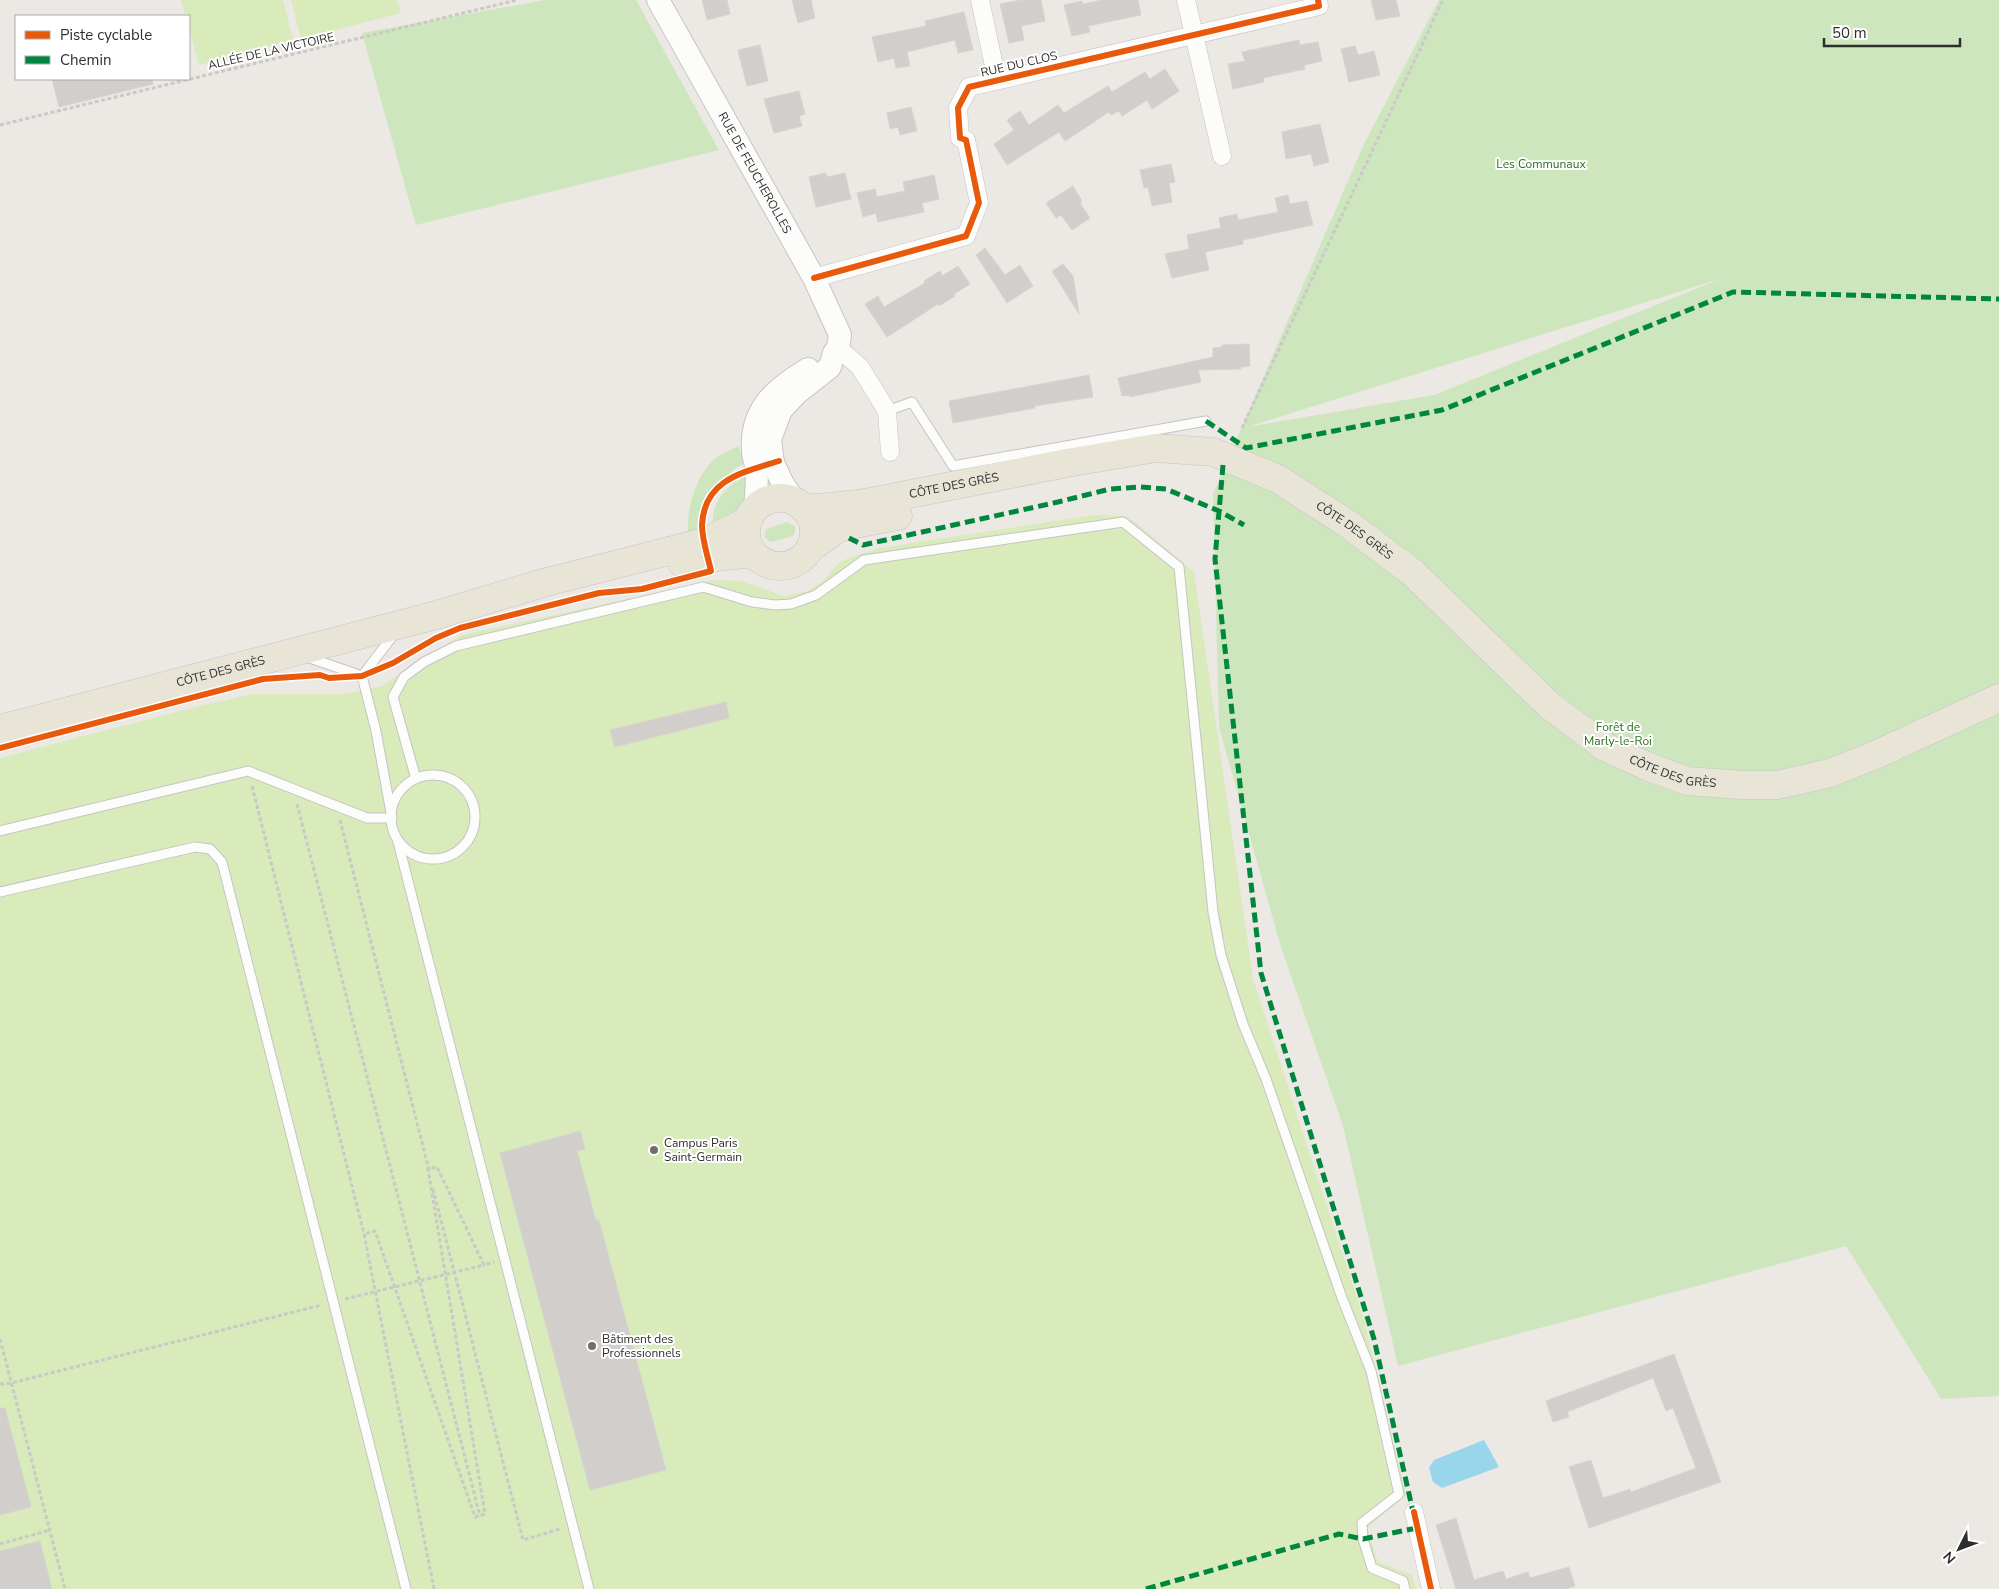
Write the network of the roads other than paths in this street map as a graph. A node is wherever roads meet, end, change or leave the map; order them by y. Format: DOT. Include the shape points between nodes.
graph roads {
  1 [pos="658,0"];
  2 [pos="980,0"];
  3 [pos="1186,0"];
  4 [pos="1318,0"];
  5 [pos="1193,34"];
  6 [pos="997,80"];
  7 [pos="1222,156"];
  8 [pos="814,278"];
  9 [pos="836,350"];
  10 [pos="887,411"];
  11 [pos="1206,421"];
  12 [pos="890,452"];
  13 [pos="1278,479"];
  14 [pos="799,505"];
  15 [pos="752,515"];
  16 [pos="810,548"];
  17 [pos="753,553"];
  18 [pos="440,614"];
  19 [pos="403,624"];
  20 [pos="292,652"];
  21 [pos="362,676"];
  22 [pos="1999,698"];
  23 [pos="0,729"];
  24 [pos="416,779"];
  25 [pos="392,818"];
  26 [pos="0,831"];
  27 [pos="397,838"];
  28 [pos="0,892"];
  29 [pos="1414,1512"];
  30 [pos="406,1589"];
  31 [pos="589,1589"];
  32 [pos="1405,1589"];
  33 [pos="1431,1589"];
  1 -- 8 [label="street, RUE DE FEUCHEROLLES"];
  2 -- 6 [label="street"];
  3 -- 5 [label="street"];
  4 -- 5 [label="street, RUE DU CLOS" via="1318,6"];
  5 -- 6 [label="street, RUE DU CLOS"];
  5 -- 7 [label="street"];
  6 -- 8 [label="street, RUE DU CLOS" via="969,87 958,108 960,138 966,140 979,203 966,236"];
  8 -- 9 [label="street, RUE DE FEUCHEROLLES" via="840,335"];
  9 -- 10 [label="street" via="860,367"];
  9 -- 14 [label="street" via="830,367 796,393 782,410 770,439 773,463 783,484"];
  9 -- 15 [label="street" via="784,383 766,402 755,424"];
  10 -- 11 [label="lane" via="912,402 953,466"];
  10 -- 12 [label="street"];
  13 -- 14 [label="main road, CÔTE DES GRÈS" via="1213,452 1156,448 1066,462 865,503 820,508"];
  13 -- 16 [label="main road, CÔTE DES GRÈS" via="1223,465 1171,459 1132,464 1046,486 840,527"];
  13 -- 22 [label="main road, CÔTE DES GRÈS" via="1348,524 1413,573 1550,705 1605,747 1649,768 1687,781 1777,785 1830,773"];
  14 -- 15 [label="main road" via="782,498 771,499 761,504"];
  14 -- 16 [label="main road" via="813,526"];
  15 -- 17 [label="main road" via="746,532"];
  15 -- 18 [label="main road, CÔTE DES GRÈS" via="704,542 543,582"];
  16 -- 17 [label="main road" via="794,563 782,566 771,565"];
  17 -- 18 [label="main road, CÔTE DES GRÈS" via="708,558"];
  18 -- 19 [label="main road, CÔTE DES GRÈS"];
  19 -- 20 [label="main road, CÔTE DES GRÈS"];
  19 -- 21 [label="lane"];
  20 -- 21 [label="lane"];
  20 -- 23 [label="main road, CÔTE DES GRÈS"];
  21 -- 25 [label="lane"];
  24 -- 25 [label="lane" via="398,795"];
  24 -- 27 [label="lane" via="440,776 463,788 473,806 474,827 457,852 438,859 414,854"];
  24 -- 32 [label="lane" via="393,697 404,677 424,662 456,646 703,587 752,602 792,604 816,595 864,560 1123,522 1179,567 1213,912 1221,955 1243,1024 1266,1079 1371,1372 1399,1494 1362,1523 1363,1539 1372,1568 1403,1581"];
  25 -- 26 [label="lane" via="367,818 248,771"];
  25 -- 27 [label="lane"];
  27 -- 31 [label="lane"];
  28 -- 30 [label="lane" via="195,847 210,849 222,862"];
  29 -- 33 [label="street"];
}
